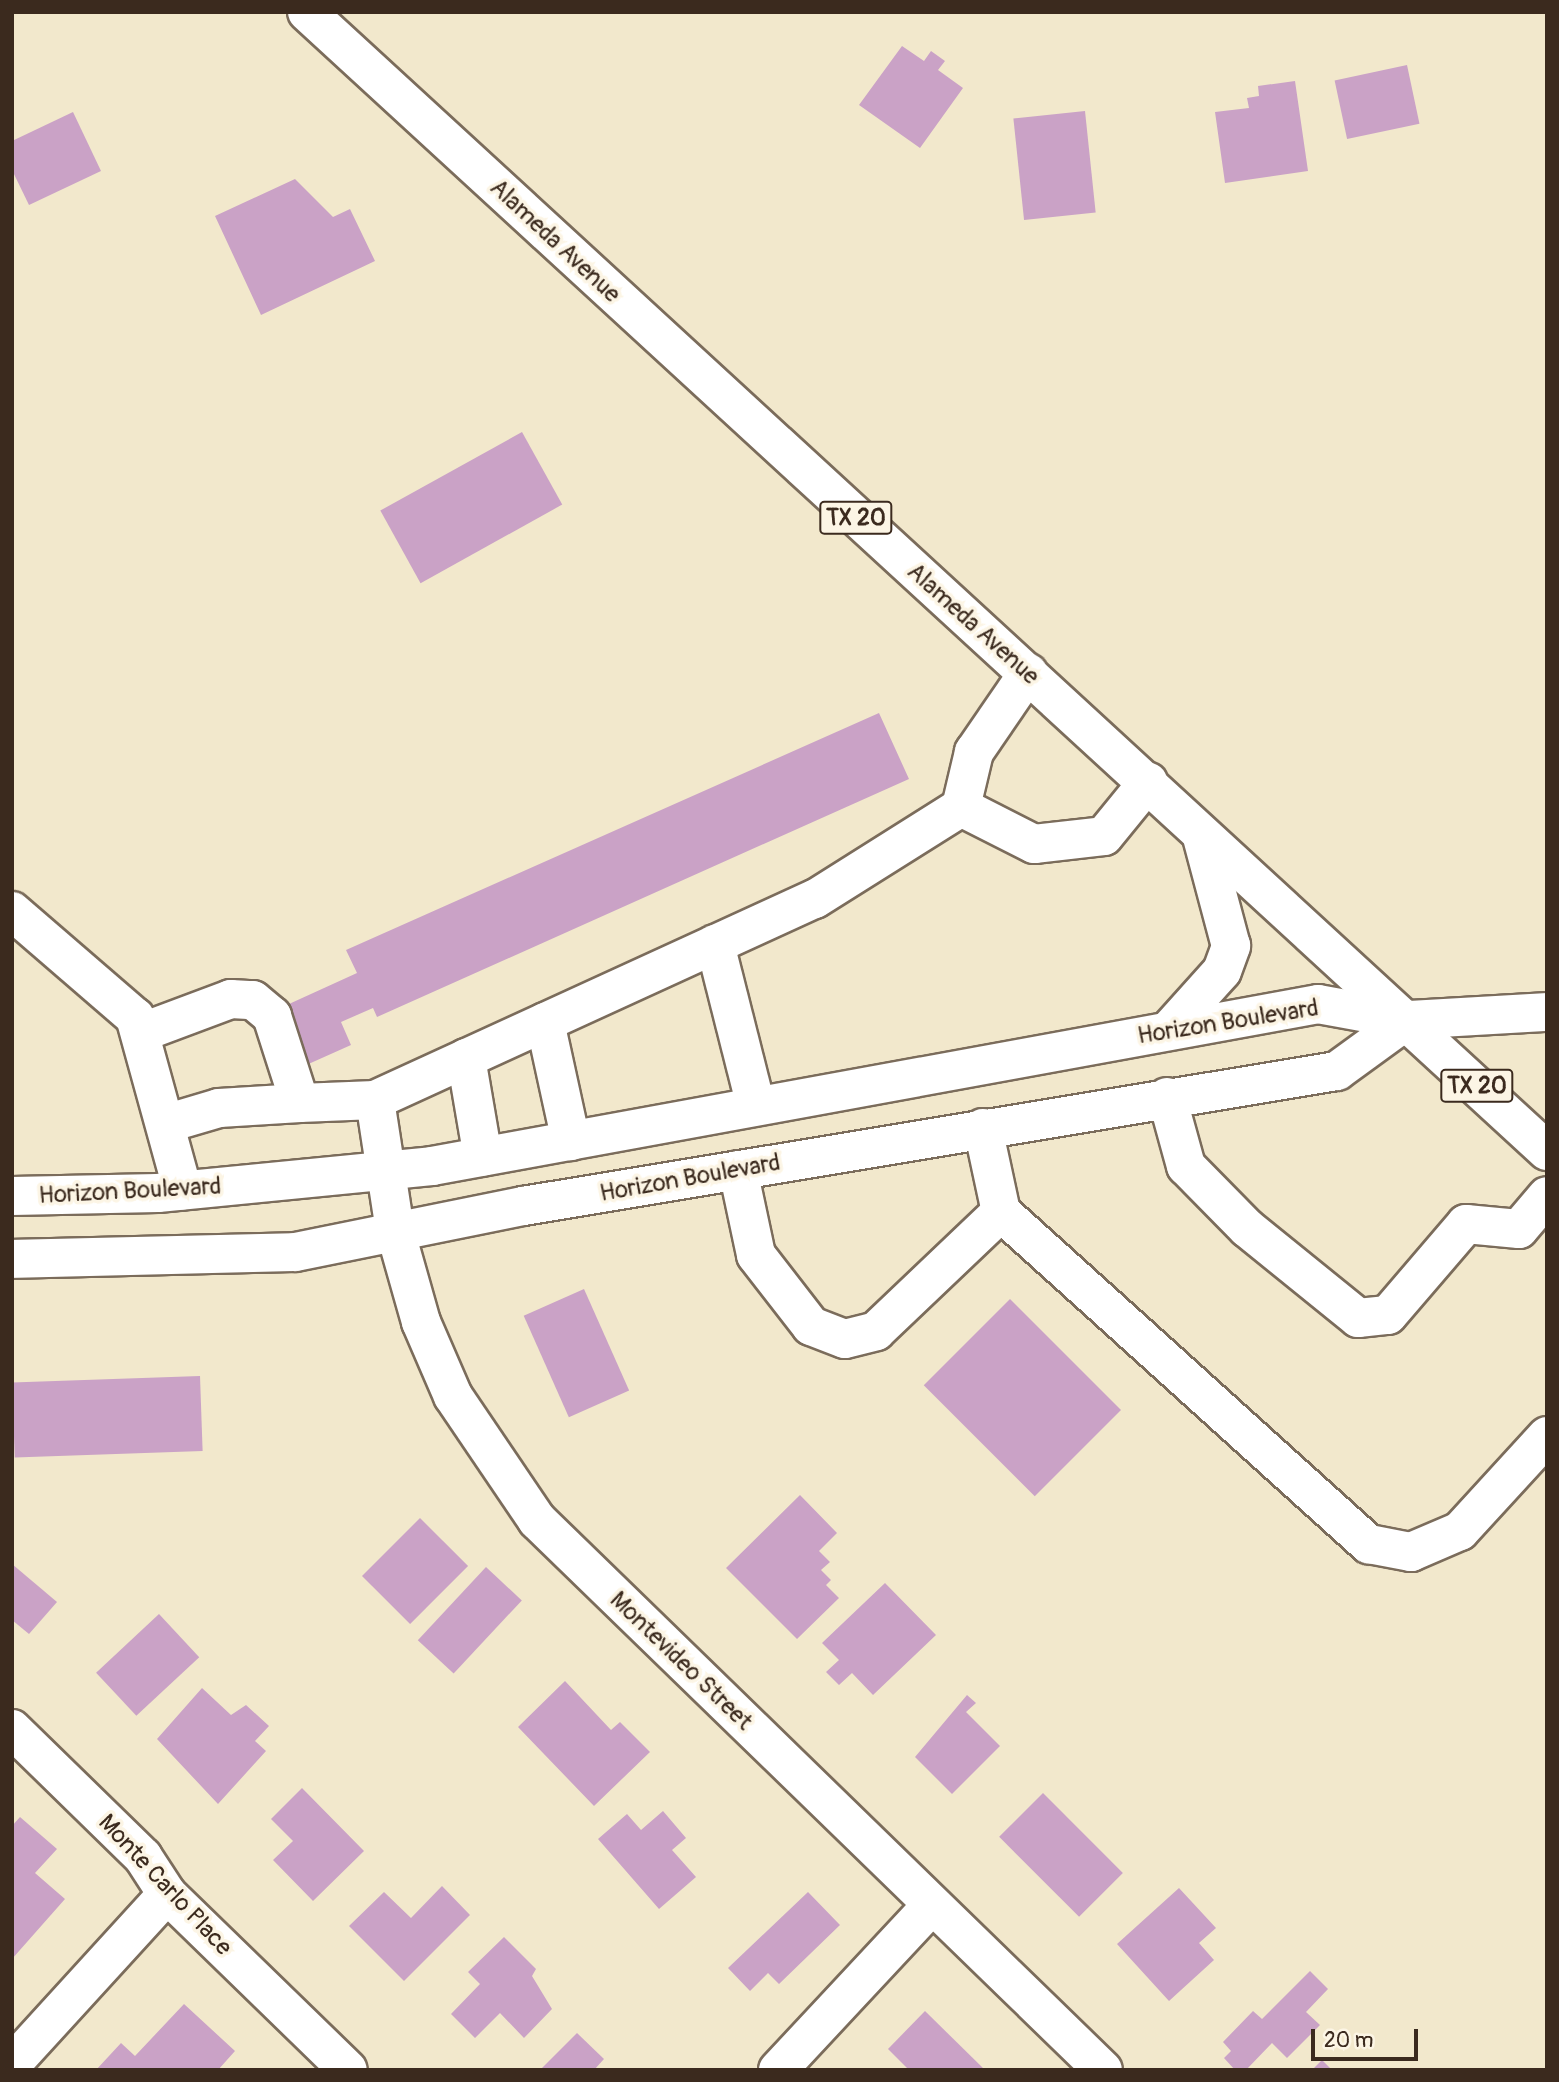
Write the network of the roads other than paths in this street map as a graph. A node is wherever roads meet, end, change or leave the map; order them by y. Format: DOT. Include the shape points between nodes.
graph roads {
  1 [pos="307,12"];
  2 [pos="1028,673"];
  3 [pos="1148,782"];
  4 [pos="961,807"];
  5 [pos="1200,831"];
  6 [pos="12,911"];
  7 [pos="715,944"];
  8 [pos="1547,1012"];
  9 [pos="1407,1020"];
  10 [pos="545,1021"];
  11 [pos="1169,1030"];
  12 [pos="140,1033"];
  13 [pos="466,1058"];
  14 [pos="1167,1097"];
  15 [pos="375,1100"];
  16 [pos="300,1103"];
  17 [pos="757,1106"];
  18 [pos="165,1124"];
  19 [pos="983,1128"];
  20 [pos="571,1141"];
  21 [pos="1547,1151"];
  22 [pos="483,1157"];
  23 [pos="737,1170"];
  24 [pos="386,1171"];
  25 [pos="183,1191"];
  26 [pos="12,1196"];
  27 [pos="1547,1196"];
  28 [pos="1001,1212"];
  29 [pos="395,1230"];
  30 [pos="12,1259"];
  31 [pos="1547,1436"];
  32 [pos="12,1729"];
  33 [pos="167,1894"];
  34 [pos="931,1906"];
  35 [pos="12,2064"];
  36 [pos="348,2070"];
  37 [pos="778,2070"];
  38 [pos="1103,2070"];
  1 -- 2 [label="main road, Alameda Avenue / TX 20"];
  2 -- 3 [label="main road, Alameda Avenue / TX 20"];
  2 -- 4 [label="main road" via="974,752"];
  3 -- 4 [label="main road" via="1104,836 1034,844"];
  3 -- 5 [label="main road, Alameda Avenue / TX 20"];
  4 -- 7 [label="main road" via="815,899"];
  5 -- 9 [label="main road, Alameda Avenue / TX 20"];
  5 -- 11 [label="main road" via="1231,946 1222,971"];
  6 -- 12 [label="main road" via="135,1017"];
  7 -- 10 [label="main road"];
  7 -- 17 [label="main road"];
  8 -- 9 [label="main road"];
  9 -- 11 [label="main road, Horizon Boulevard" via="1318,1004"];
  9 -- 14 [label="main road, Horizon Boulevard" via="1338,1071"];
  9 -- 21 [label="main road, Alameda Avenue / TX 20"];
  10 -- 13 [label="main road"];
  10 -- 20 [label="main road"];
  11 -- 17 [label="main road, Horizon Boulevard"];
  12 -- 16 [label="main road" via="231,999 253,1000 272,1016"];
  12 -- 18 [label="main road"];
  13 -- 15 [label="main road"];
  13 -- 22 [label="main road"];
  14 -- 19 [label="main road, Horizon Boulevard"];
  14 -- 27 [label="main road" via="1186,1166 1247,1228 1358,1318 1388,1315 1466,1224 1519,1229"];
  15 -- 16 [label="main road"];
  15 -- 24 [label="main road, Montevideo Street"];
  16 -- 18 [label="main road" via="219,1108"];
  17 -- 20 [label="main road, Horizon Boulevard"];
  18 -- 25 [label="main road"];
  19 -- 23 [label="main road, Horizon Boulevard"];
  19 -- 28 [label="main road"];
  20 -- 22 [label="main road, Horizon Boulevard"];
  22 -- 24 [label="main road, Horizon Boulevard"];
  23 -- 28 [label="main road" via="756,1255 811,1326 845,1339 876,1331"];
  23 -- 29 [label="main road, Horizon Boulevard"];
  24 -- 25 [label="main road, Horizon Boulevard"];
  24 -- 29 [label="main road, Montevideo Street"];
  25 -- 26 [label="main road, Horizon Boulevard"];
  28 -- 31 [label="main road" via="1369,1544 1411,1552 1460,1531"];
  29 -- 30 [label="main road, Horizon Boulevard" via="295,1252"];
  29 -- 34 [label="main road, Montevideo Street" via="421,1322 453,1396 537,1520"];
  32 -- 33 [label="main road, Monte Carlo Place" via="143,1857"];
  33 -- 35 [label="main road"];
  33 -- 36 [label="main road, Monte Carlo Place"];
  34 -- 37 [label="main road"];
  34 -- 38 [label="main road, Montevideo Street"];
}
